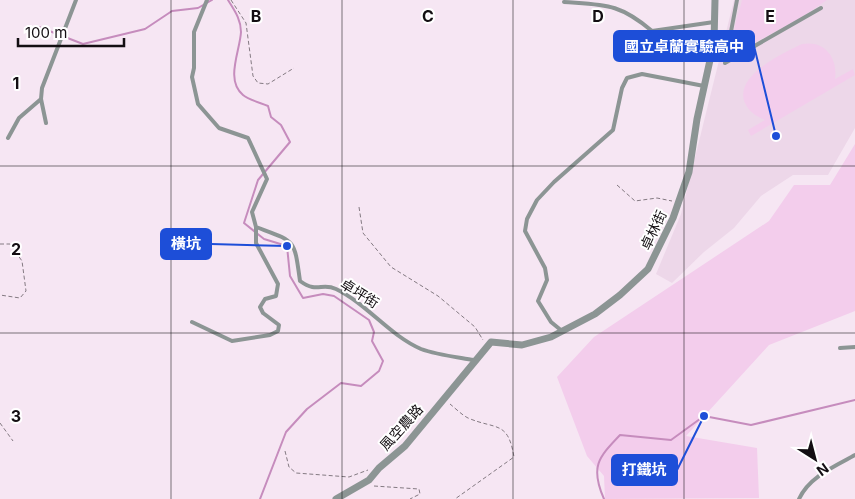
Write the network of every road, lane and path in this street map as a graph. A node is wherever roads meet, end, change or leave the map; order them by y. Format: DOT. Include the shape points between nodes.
graph roads {
  1 [pos="76,0"];
  2 [pos="207,0"];
  3 [pos="231,0"];
  4 [pos="714,0"];
  5 [pos="737,0"];
  6 [pos="564,2"];
  7 [pos="821,8"];
  8 [pos="714,22"];
  9 [pos="294,68"];
  10 [pos="704,86"];
  11 [pos="41,99"];
  12 [pos="46,123"];
  13 [pos="8,138"];
  14 [pos="617,185"];
  15 [pos="679,202"];
  16 [pos="358,207"];
  17 [pos="256,227"];
  18 [pos="0,244"];
  19 [pos="0,295"];
  20 [pos="192,322"];
  21 [pos="562,331"];
  22 [pos="487,346"];
  23 [pos="855,347"];
  24 [pos="840,348"];
  25 [pos="474,360"];
  26 [pos="443,399"];
  27 [pos="0,423"];
  28 [pos="13,441"];
  29 [pos="285,451"];
  30 [pos="855,455"];
  31 [pos="379,468"];
  32 [pos="361,485"];
  33 [pos="336,499"];
  34 [pos="410,499"];
  35 [pos="455,499"];
  36 [pos="798,499"];
  1 -- 11 [label="lane" via="42,88"];
  2 -- 17 [label="lane" via="194,32 192,77 198,104 219,128 248,138 267,179 252,212"];
  3 -- 9 [label="path" via="246,23 253,76 258,82 268,84"];
  4 -- 8 [label="street, 卓林街"];
  5 -- 7 [label="lane" via="725,64"];
  6 -- 8 [label="lane" via="610,5 636,18 652,31"];
  8 -- 10 [label="street, 卓林街" via="714,42"];
  10 -- 15 [label="street, 卓林街" via="689,172"];
  10 -- 21 [label="lane" via="642,74 627,78 613,130 537,200 525,231 546,268 547,280 538,301"];
  11 -- 12 [label="lane"];
  11 -- 13 [label="lane" via="19,118"];
  14 -- 15 [label="path" via="635,201 656,198"];
  15 -- 21 [label="street, 卓林街" via="648,269 595,314"];
  16 -- 22 [label="path" via="363,233 391,268 458,312 475,327"];
  17 -- 20 [label="lane" via="256,243 278,284 276,296 265,299 260,307 279,325 278,331 232,340"];
  17 -- 25 [label="lane, 卓坪街" via="286,238 296,248 300,281 311,289 335,289 367,308 382,323 421,349"];
  18 -- 19 [label="path" via="10,244 22,261 26,291 20,298"];
  21 -- 22 [label="street, 卓林街" via="522,345 496,341"];
  22 -- 25 [label="street"];
  23 -- 24 [label="lane"];
  25 -- 26 [label="street, 風空農路"];
  26 -- 31 [label="street, 風空農路" via="405,446"];
  26 -- 35 [label="path" via="467,417 500,427 511,438 514,456"];
  27 -- 28 [label="path"];
  29 -- 31 [label="path" via="289,467 296,473 349,477"];
  30 -- 36 [label="lane" via="825,472 803,490"];
  31 -- 32 [label="street, 風空農路"];
  32 -- 33 [label="street, 風空農路"];
  32 -- 34 [label="path" via="419,489 420,494"];
}
